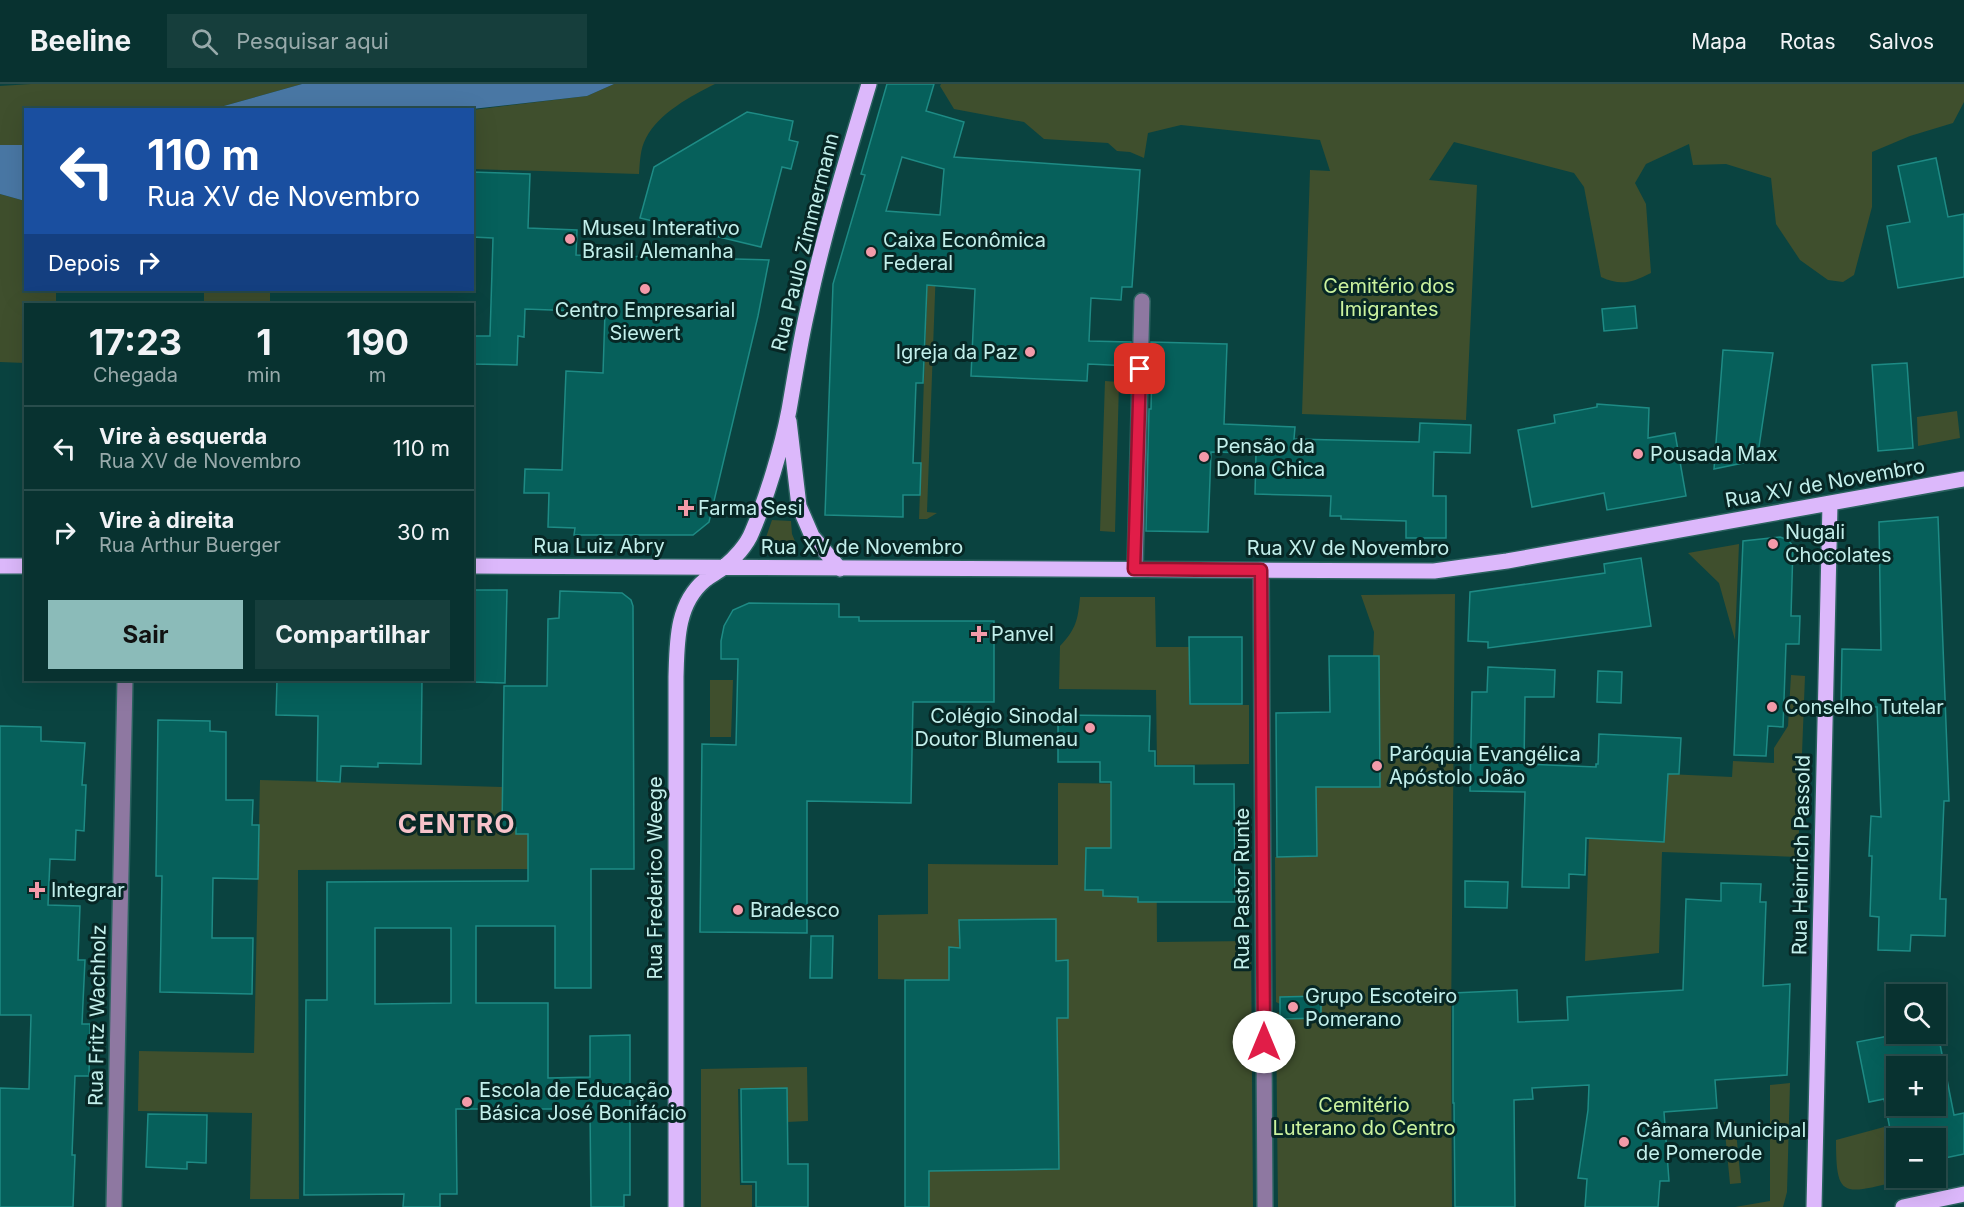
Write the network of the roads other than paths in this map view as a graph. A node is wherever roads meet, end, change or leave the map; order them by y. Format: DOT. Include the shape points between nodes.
graph roads {
  1 [pos="869,84"];
  2 [pos="1142,301"];
  3 [pos="788,412"];
  4 [pos="1964,479"];
  5 [pos="1830,504"];
  6 [pos="0,566"];
  7 [pos="24,566"];
  8 [pos="474,566"];
  9 [pos="725,567"];
  10 [pos="840,569"];
  11 [pos="1134,569"];
  12 [pos="1261,570"];
  13 [pos="125,681"];
  14 [pos="1964,1194"];
  15 [pos="114,1207"];
  16 [pos="676,1207"];
  17 [pos="1265,1207"];
  18 [pos="1814,1207"];
  19 [pos="1904,1207"];
  1 -- 3 [label="main road, Rua Paulo Zimmermann" via="822,247"];
  2 -- 11 [label="street"];
  3 -- 9 [label="main road, Rua Paulo Zimmermann" via="751,535"];
  3 -- 10 [label="main road, Rua Paulo Zimmermann" via="799,506 812,536"];
  4 -- 5 [label="main road, Rua XV de Novembro"];
  5 -- 12 [label="main road, Rua XV de Novembro" via="1462,568 1395,572"];
  5 -- 18 [label="main road, Rua Heinrich Passold"];
  6 -- 7 [label="main road"];
  8 -- 9 [label="main road, Rua Luiz Abry"];
  9 -- 10 [label="main road, Rua XV de Novembro"];
  9 -- 16 [label="main road, Rua Frederico Weege" via="704,580 694,592 684,609 676,645"];
  10 -- 11 [label="main road, Rua XV de Novembro"];
  11 -- 12 [label="main road, Rua XV de Novembro"];
  12 -- 17 [label="street, Rua Pastor Runte"];
  13 -- 15 [label="street, Rua Fritz Wachholz"];
  14 -- 19 [label="main road"];
}
